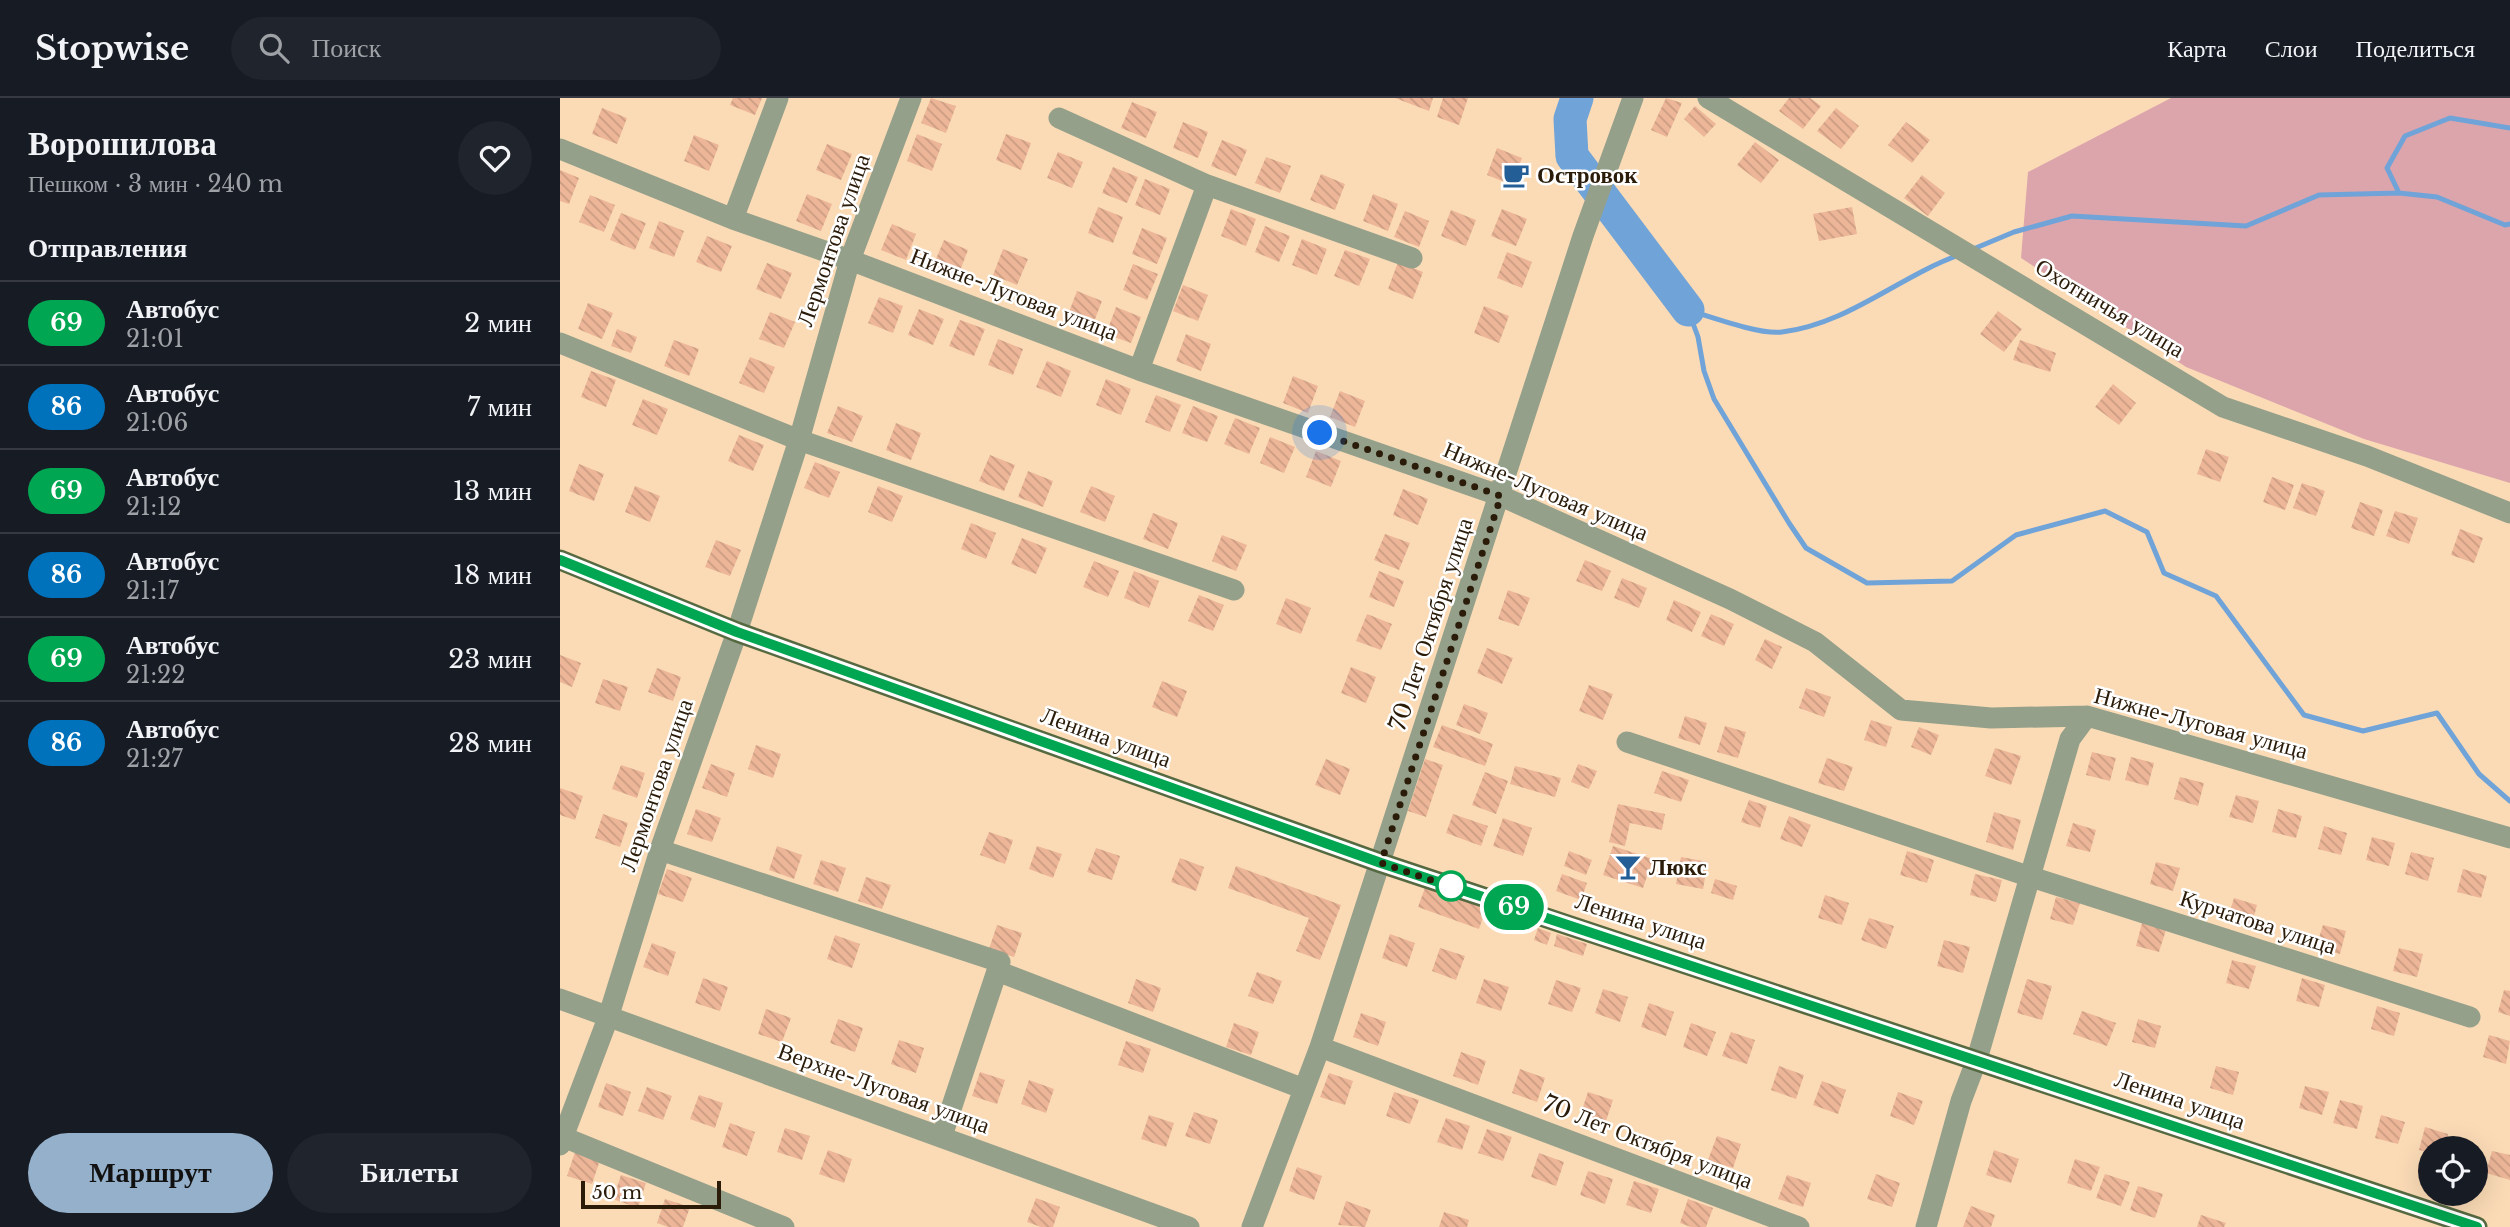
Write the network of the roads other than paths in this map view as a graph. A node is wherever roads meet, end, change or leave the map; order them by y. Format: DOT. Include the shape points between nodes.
graph roads {
  1 [pos="778,98"];
  2 [pos="911,98"];
  3 [pos="1633,98"];
  4 [pos="1708,98"];
  5 [pos="1059,118"];
  6 [pos="560,149"];
  7 [pos="1207,185"];
  8 [pos="733,219"];
  9 [pos="1412,258"];
  10 [pos="850,260"];
  11 [pos="560,343"];
  12 [pos="1139,370"];
  13 [pos="799,440"];
  14 [pos="1501,496"];
  15 [pos="2510,513"];
  16 [pos="560,560"];
  17 [pos="1234,590"];
  18 [pos="737,632"];
  19 [pos="2087,716"];
  20 [pos="1627,742"];
  21 [pos="2510,838"];
  22 [pos="660,850"];
  23 [pos="1381,863"];
  24 [pos="2031,877"];
  25 [pos="998,966"];
  26 [pos="560,999"];
  27 [pos="608,1017"];
  28 [pos="2470,1017"];
  29 [pos="1320,1047"];
  30 [pos="1977,1059"];
  31 [pos="1304,1089"];
  32 [pos="942,1136"];
  33 [pos="562,1141"];
  34 [pos="784,1227"];
  35 [pos="1189,1227"];
  36 [pos="1252,1227"];
  37 [pos="1799,1227"];
  38 [pos="1926,1227"];
  39 [pos="2477,1227"];
  1 -- 8 [label="street"];
  2 -- 10 [label="street, Лермонтова улица"];
  3 -- 14 [label="street, 70 Лет Октября улица"];
  4 -- 15 [label="street, Охотничья улица" via="2223,407 2367,456"];
  5 -- 7 [label="street"];
  6 -- 8 [label="street, Нижне-Луговая улица"];
  7 -- 9 [label="street"];
  7 -- 12 [label="street"];
  8 -- 10 [label="street, Нижне-Луговая улица"];
  10 -- 12 [label="street, Нижне-Луговая улица"];
  10 -- 13 [label="street, Лермонтова улица"];
  11 -- 13 [label="street"];
  12 -- 14 [label="street, Нижне-Луговая улица"];
  13 -- 17 [label="street"];
  13 -- 18 [label="street, Лермонтова улица"];
  14 -- 19 [label="street, Нижне-Луговая улица" via="1730,598 1815,642 1901,710 1991,718"];
  14 -- 23 [label="street, 70 Лет Октября улица"];
  16 -- 18 [label="main road, Ленина улица"];
  18 -- 22 [label="street, Лермонтова улица"];
  18 -- 23 [label="main road, Ленина улица"];
  19 -- 21 [label="street, Нижне-Луговая улица"];
  19 -- 24 [label="street" via="2070,739"];
  20 -- 24 [label="street, Курчатова улица"];
  22 -- 25 [label="street"];
  22 -- 27 [label="street, Лермонтова улица"];
  23 -- 29 [label="street, 70 Лет Октября улица"];
  23 -- 30 [label="main road, Ленина улица"];
  24 -- 28 [label="street, Курчатова улица"];
  24 -- 30 [label="street"];
  25 -- 31 [label="street"];
  25 -- 32 [label="street"];
  26 -- 27 [label="street, Верхне-Луговая улица"];
  27 -- 32 [label="street, Верхне-Луговая улица"];
  27 -- 33 [label="street, Лермонтова улица"];
  29 -- 31 [label="street, 70 Лет Октября улица"];
  29 -- 37 [label="street, 70 Лет Октября улица"];
  30 -- 38 [label="street"];
  30 -- 39 [label="main road, Ленина улица"];
  31 -- 36 [label="street, 70 Лет Октября улица"];
  32 -- 35 [label="street, Верхне-Луговая улица"];
  33 -- 34 [label="street"];
}
